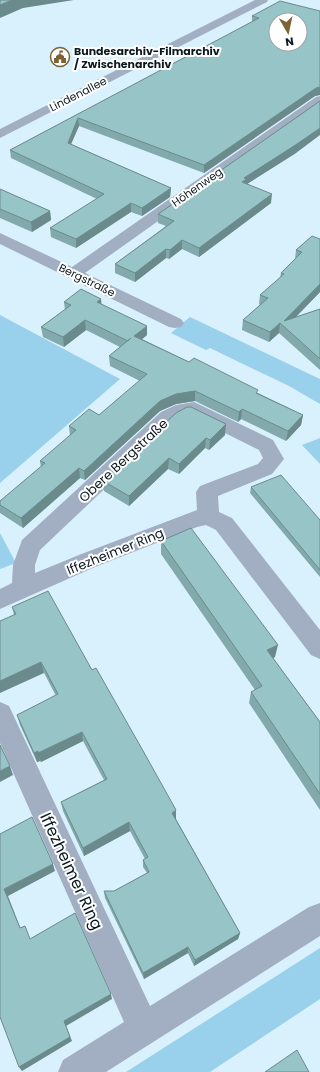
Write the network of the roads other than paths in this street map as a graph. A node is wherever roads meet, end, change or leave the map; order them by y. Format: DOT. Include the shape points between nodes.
graph roads {
  1 [pos="263,0"];
  2 [pos="320,100"];
  3 [pos="0,134"];
  4 [pos="0,238"];
  5 [pos="74,273"];
  6 [pos="175,323"];
  7 [pos="208,516"];
  8 [pos="24,589"];
  9 [pos="0,599"];
  10 [pos="320,648"];
  11 [pos="0,714"];
  12 [pos="320,918"];
  13 [pos="144,1029"];
  14 [pos="75,1072"];
  1 -- 3 [label="street, Lindenallee"];
  2 -- 5 [label="street, Höhenweg"];
  4 -- 5 [label="street, Bergstraße"];
  5 -- 6 [label="street, Bergstraße"];
  7 -- 8 [label="street, Iffezheimer Ring" via="194,519"];
  7 -- 8 [label="street, Obere Bergstraße" via="207,492 264,469 274,459 266,446 194,410 183,410 168,417 30,546 24,565"];
  7 -- 10 [label="street" via="224,524"];
  8 -- 9 [label="street, Iffezheimer Ring"];
  11 -- 13 [label="street, Iffezheimer Ring"];
  12 -- 13 [label="street"];
  13 -- 14 [label="street"];
}
